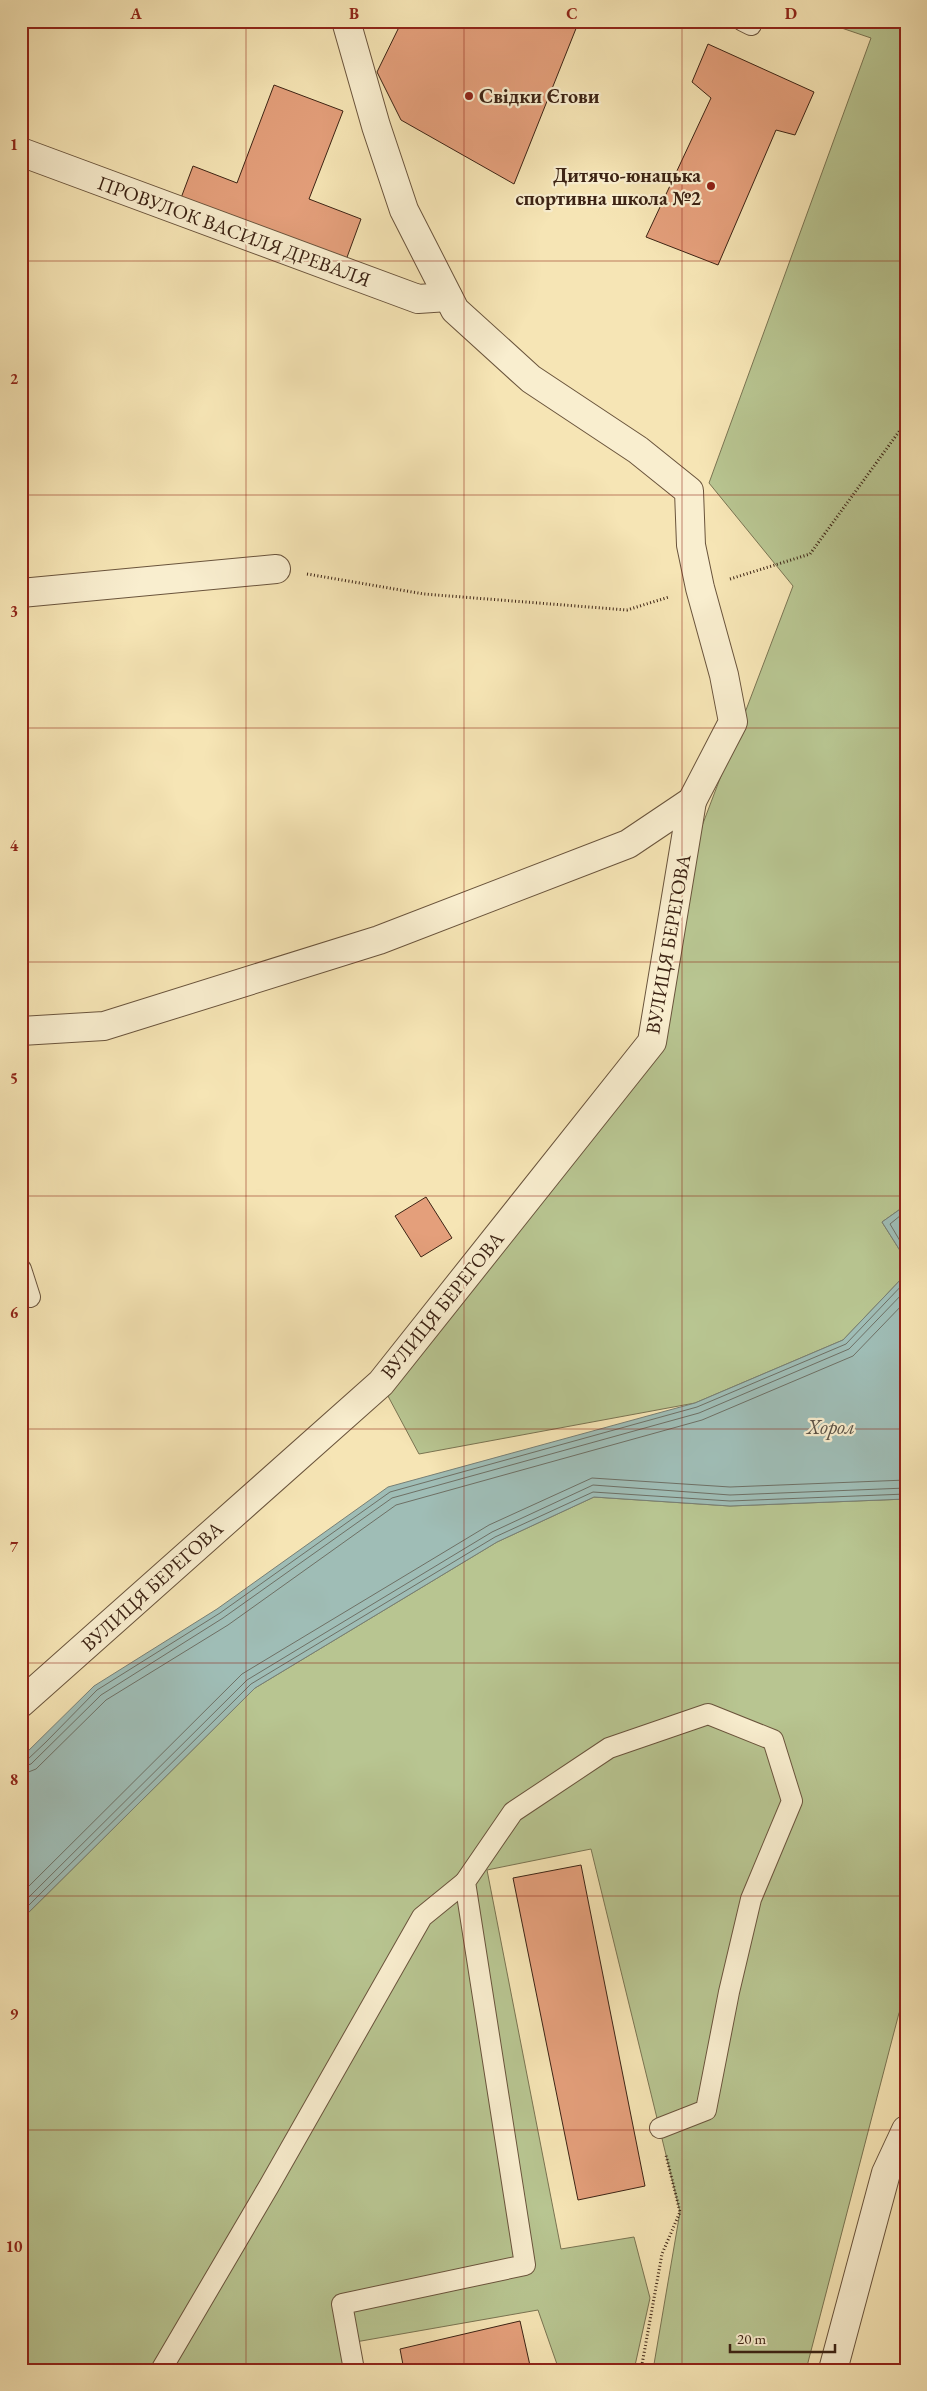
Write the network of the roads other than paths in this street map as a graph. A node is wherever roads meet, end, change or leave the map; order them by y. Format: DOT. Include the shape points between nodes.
graph roads {
  1 [pos="346,21"];
  2 [pos="21,152"];
  3 [pos="448,297"];
  4 [pos="276,570"];
  5 [pos="21,593"];
  6 [pos="692,801"];
  7 [pos="21,1031"];
  8 [pos="21,1269"];
  9 [pos="30,1297"];
  10 [pos="21,1703"];
  11 [pos="465,1882"];
  12 [pos="660,2128"];
  13 [pos="906,2130"];
  14 [pos="161,2370"];
  15 [pos="354,2370"];
  16 [pos="833,2370"];
  1 -- 3 [label="street" via="404,210"];
  2 -- 3 [label="street, ПРОВУЛОК ВАСИЛЯ ДРЕВАЛЯ" via="418,299"];
  3 -- 6 [label="street" via="455,310 530,379 638,450 689,491 691,545 733,722"];
  4 -- 5 [label="street"];
  6 -- 7 [label="street" via="628,844 379,940 104,1026"];
  6 -- 10 [label="street, ВУЛИЦЯ БЕРЕГОВА" via="652,1042 381,1383"];
  8 -- 9 [label="lane"];
  11 -- 12 [label="lane" via="513,1812 609,1748 708,1714 773,1740 792,1801 751,1899 706,2110"];
  11 -- 14 [label="lane" via="422,1917"];
  11 -- 15 [label="lane" via="525,2265 342,2304"];
  13 -- 16 [label="street" via="886,2173"];
}
